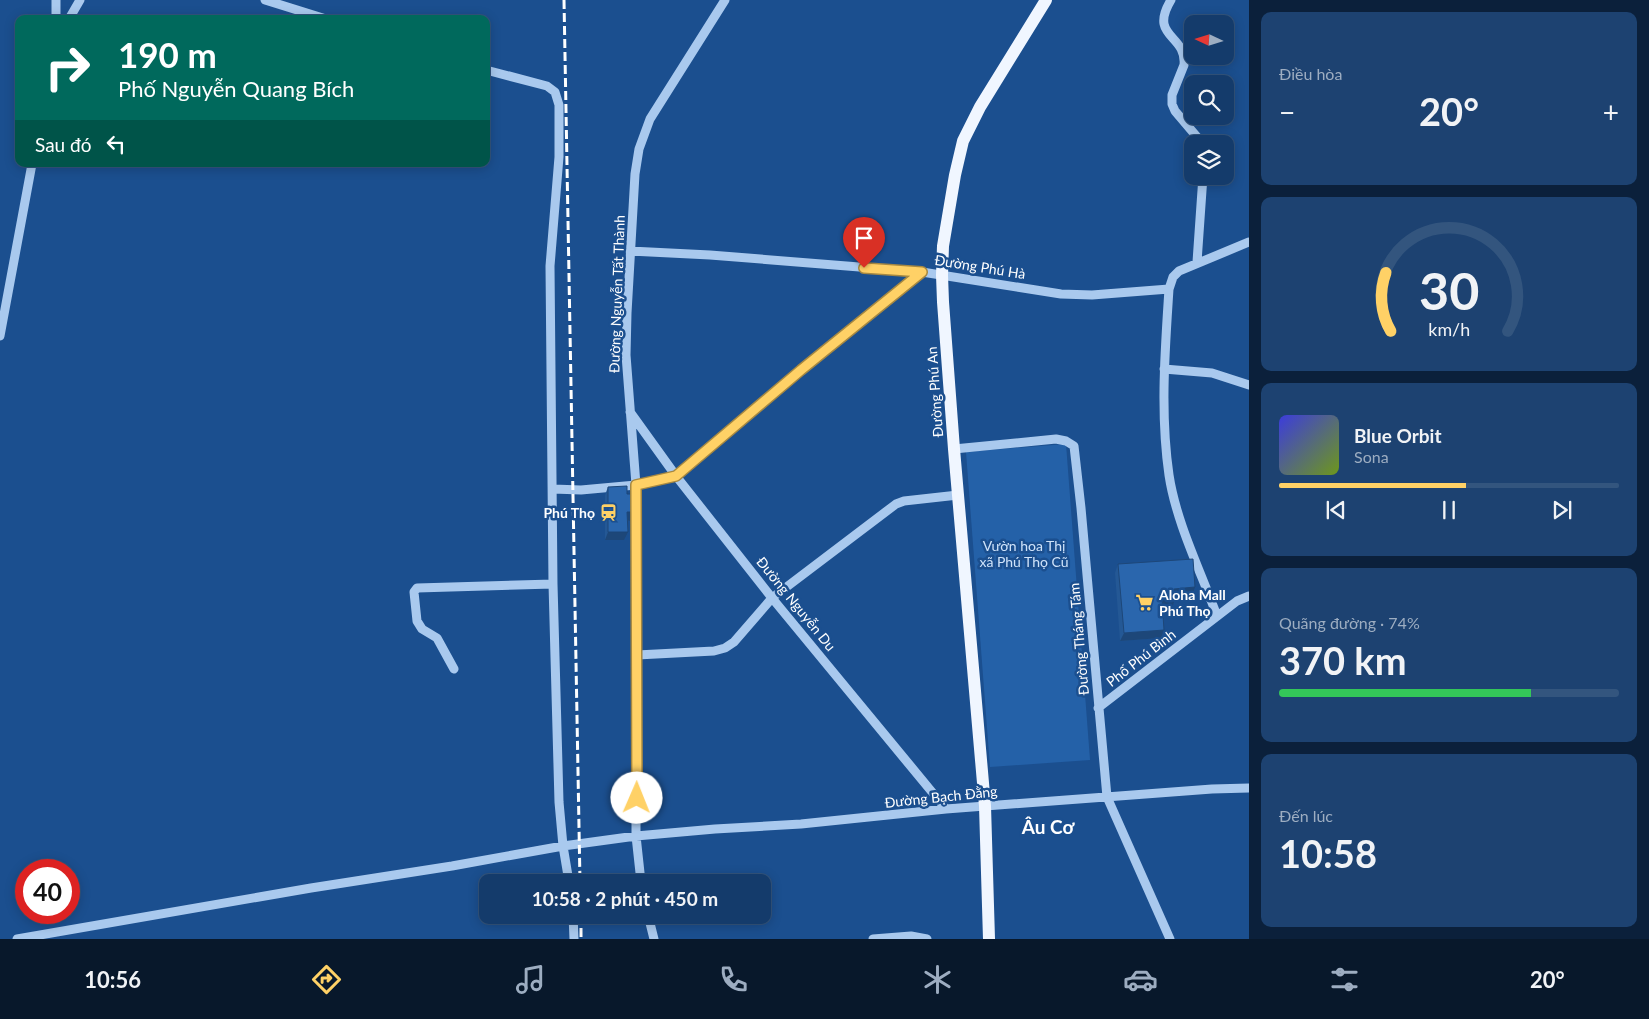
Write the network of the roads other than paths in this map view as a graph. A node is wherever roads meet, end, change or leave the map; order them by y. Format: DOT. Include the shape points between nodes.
graph roads {
  1 [pos="56,0"];
  2 [pos="80,0"];
  3 [pos="265,0"];
  4 [pos="725,0"];
  5 [pos="1046,0"];
  6 [pos="1170,0"];
  7 [pos="56,15"];
  8 [pos="71,15"];
  9 [pos="313,15"];
  10 [pos="490,71"];
  11 [pos="1195,135"];
  12 [pos="31,167"];
  13 [pos="1202,185"];
  14 [pos="1249,242"];
  15 [pos="630,250"];
  16 [pos="1197,262"];
  17 [pos="922,272"];
  18 [pos="942,274"];
  19 [pos="1169,289"];
  20 [pos="0,336"];
  21 [pos="1164,369"];
  22 [pos="1249,385"];
  23 [pos="630,412"];
  24 [pos="954,449"];
  25 [pos="676,476"];
  26 [pos="636,485"];
  27 [pos="553,489"];
  28 [pos="958,496"];
  29 [pos="553,584"];
  30 [pos="1249,596"];
  31 [pos="772,598"];
  32 [pos="1217,616"];
  33 [pos="637,654"];
  34 [pos="454,669"];
  35 [pos="1098,708"];
  36 [pos="1249,788"];
  37 [pos="1107,797"];
  38 [pos="985,806"];
  39 [pos="946,809"];
  40 [pos="636,836"];
  41 [pos="563,846"];
  42 [pos="568,874"];
  43 [pos="640,874"];
  44 [pos="573,924"];
  45 [pos="650,924"];
  46 [pos="17,939"];
  47 [pos="574,939"];
  48 [pos="654,939"];
  49 [pos="873,939"];
  50 [pos="926,939"];
  51 [pos="989,939"];
  52 [pos="1170,939"];
  1 -- 7 [label="street"];
  2 -- 8 [label="street"];
  3 -- 9 [label="street"];
  4 -- 15 [label="street, Đường Nguyễn Tất Thành" via="654,112 639,148"];
  5 -- 18 [label="main road, Đường Phú An" via="963,141 943,246"];
  6 -- 11 [label="street" via="1163,24 1182,50 1185,60 1172,95 1172,104"];
  10 -- 27 [label="street" via="547,86 558,98 559,157 550,266"];
  12 -- 20 [label="street"];
  13 -- 16 [label="street"];
  14 -- 16 [label="street"];
  15 -- 17 [label="street, Đường Phú Hà"];
  15 -- 23 [label="street, Đường Nguyễn Tất Thành" via="626,355"];
  16 -- 19 [label="street" via="1179,271"];
  17 -- 18 [label="street, Đường Phú Hà"];
  17 -- 25 [label="street"];
  18 -- 19 [label="street, Đường Phú Hà" via="1061,294 1092,296"];
  18 -- 24 [label="main road, Đường Phú An"];
  19 -- 21 [label="street"];
  21 -- 22 [label="street" via="1212,373"];
  21 -- 32 [label="street" via="1164,430 1171,484 1176,506"];
  23 -- 25 [label="street, Đường Nguyễn Du"];
  23 -- 26 [label="street, Đường Nguyễn Tất Thành"];
  24 -- 28 [label="main road, Đường Phú An"];
  24 -- 35 [label="street, Đường Tháng Tám" via="1056,440 1074,446"];
  25 -- 26 [label="street"];
  25 -- 31 [label="street, Đường Nguyễn Du"];
  26 -- 27 [label="street"];
  26 -- 33 [label="street, Đường Nguyễn Tất Thành"];
  27 -- 29 [label="street"];
  28 -- 31 [label="street" via="896,504"];
  28 -- 38 [label="main road, Đường Phú An"];
  29 -- 34 [label="street" via="417,588 414,592 417,621 422,629 437,638"];
  29 -- 41 [label="street"];
  30 -- 32 [label="street, Phố Phú Bình"];
  31 -- 33 [label="street" via="725,648"];
  31 -- 39 [label="street, Đường Nguyễn Du"];
  32 -- 35 [label="street, Phố Phú Bình"];
  33 -- 40 [label="street, Đường Nguyễn Tất Thành"];
  35 -- 37 [label="street, Đường Tháng Tám"];
  36 -- 37 [label="street, Đường Bạch Đằng"];
  37 -- 38 [label="street, Đường Bạch Đằng"];
  37 -- 52 [label="street, Đường Tháng Tám"];
  38 -- 39 [label="street, Đường Bạch Đằng"];
  38 -- 51 [label="main road"];
  39 -- 40 [label="street, Đường Bạch Đằng"];
  40 -- 41 [label="street, Đường Bạch Đằng"];
  40 -- 43 [label="street, Đường Nguyễn Tất Thành"];
  41 -- 42 [label="street"];
  41 -- 46 [label="street, Đường Bạch Đằng"];
  44 -- 47 [label="street"];
  45 -- 48 [label="street"];
  49 -- 50 [label="street" via="911,936"];
}
